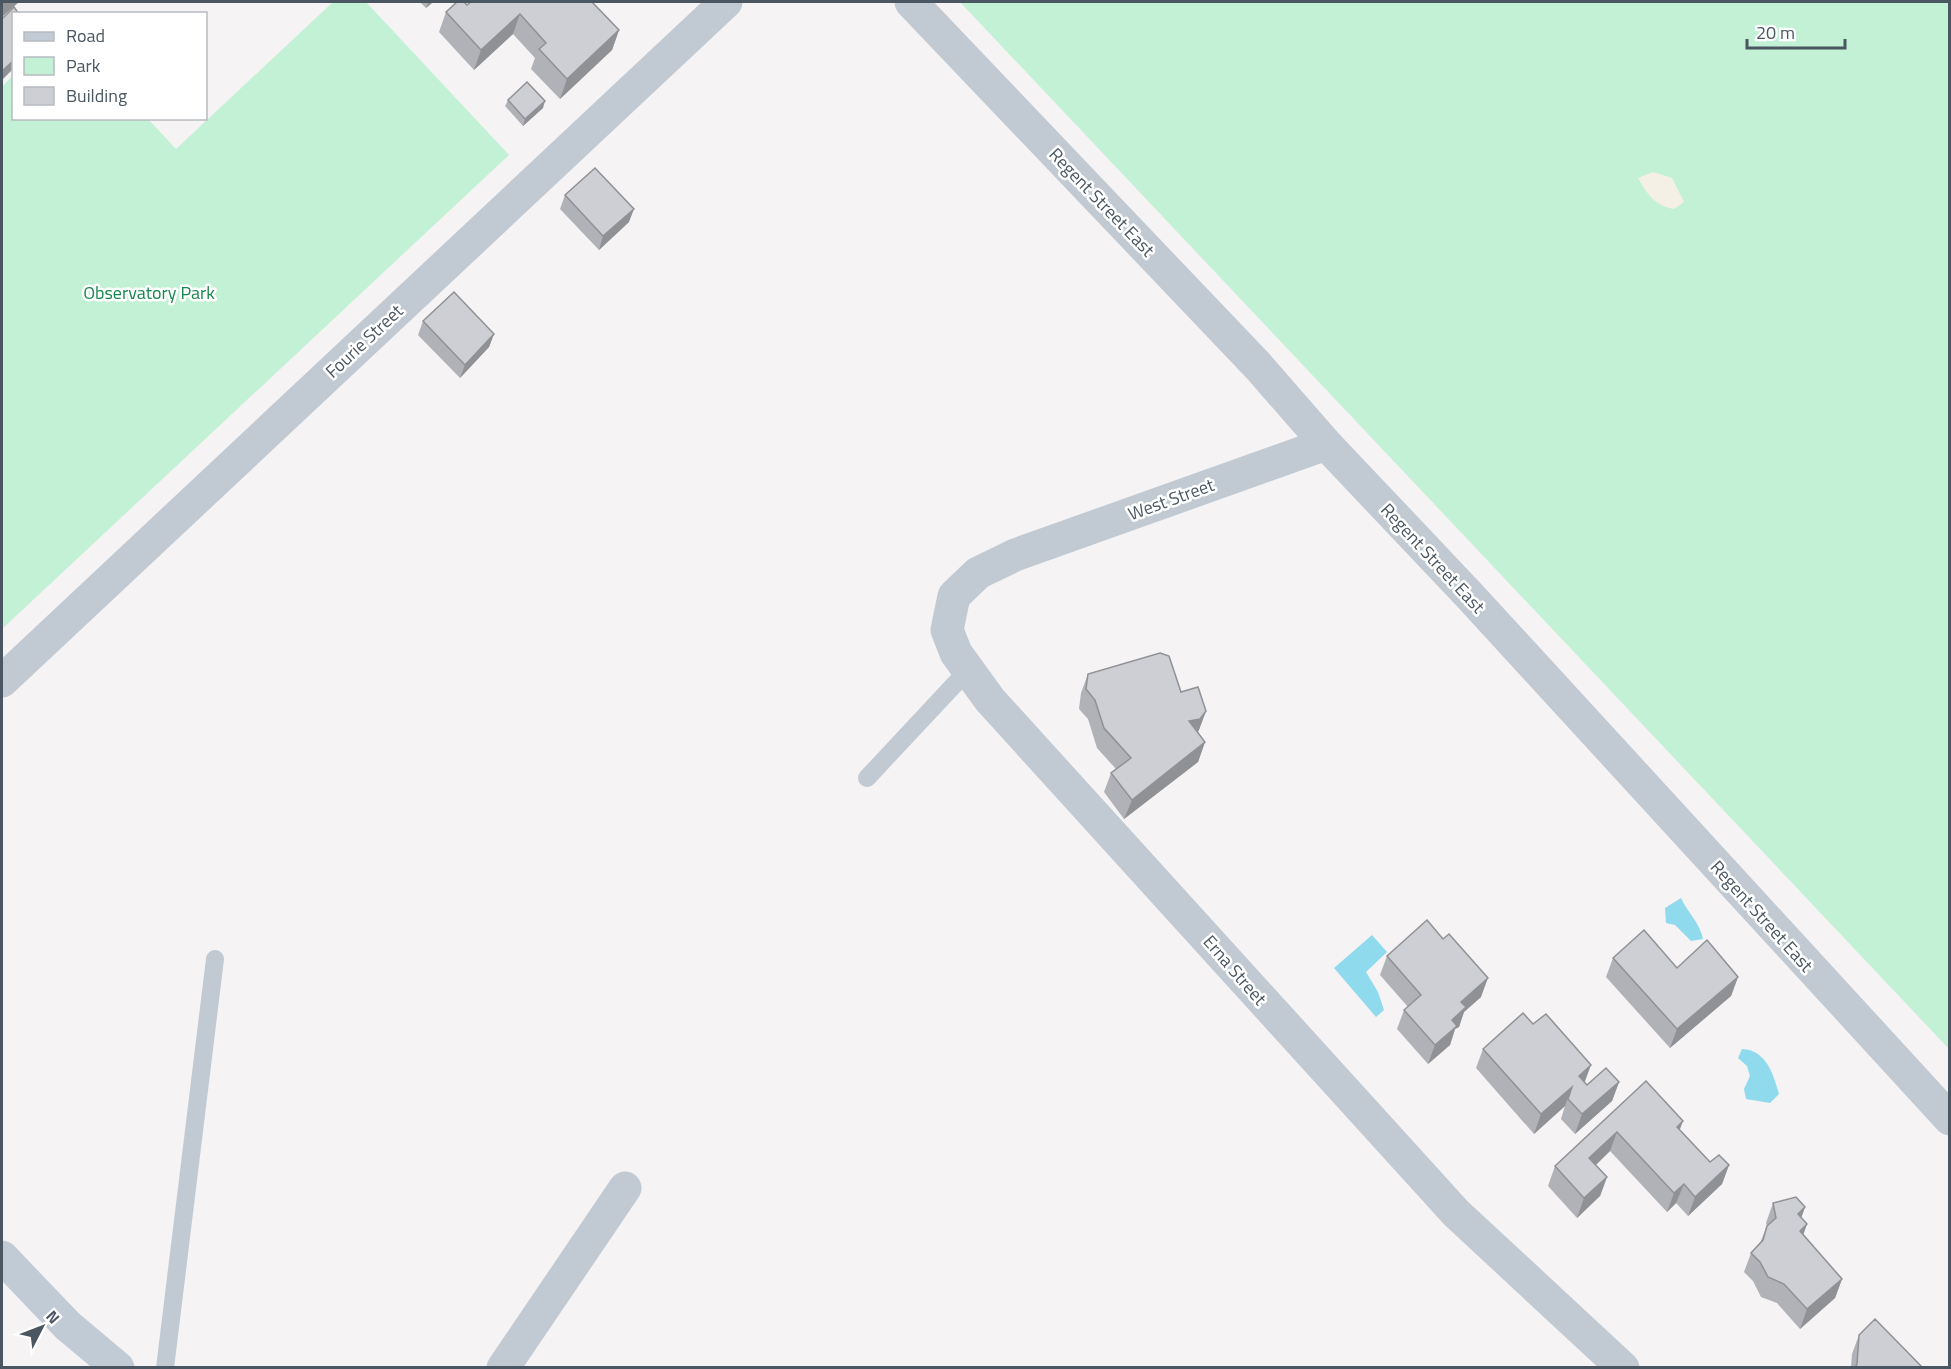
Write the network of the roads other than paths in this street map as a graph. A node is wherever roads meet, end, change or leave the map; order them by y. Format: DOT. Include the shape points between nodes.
graph roads {
  1 [pos="726,2"];
  2 [pos="911,2"];
  3 [pos="1326,444"];
  4 [pos="1015,555"];
  5 [pos="968,670"];
  6 [pos="2,681"];
  7 [pos="867,778"];
  8 [pos="215,959"];
  9 [pos="1950,1119"];
  10 [pos="625,1188"];
  11 [pos="2,1257"];
  12 [pos="118,1368"];
  13 [pos="165,1368"];
  14 [pos="503,1368"];
  15 [pos="1623,1368"];
  1 -- 6 [label="street, Fourie Street"];
  2 -- 3 [label="street, Regent Street East" via="1258,366"];
  3 -- 4 [label="street, West Street"];
  3 -- 9 [label="street, Regent Street East"];
  4 -- 5 [label="street, Erna Street" via="978,573 954,596 947,630"];
  5 -- 7 [label="lane"];
  5 -- 15 [label="street, Erna Street" via="990,700 1456,1213"];
  8 -- 13 [label="lane"];
  10 -- 14 [label="street"];
  11 -- 12 [label="main road" via="68,1326"];
}
